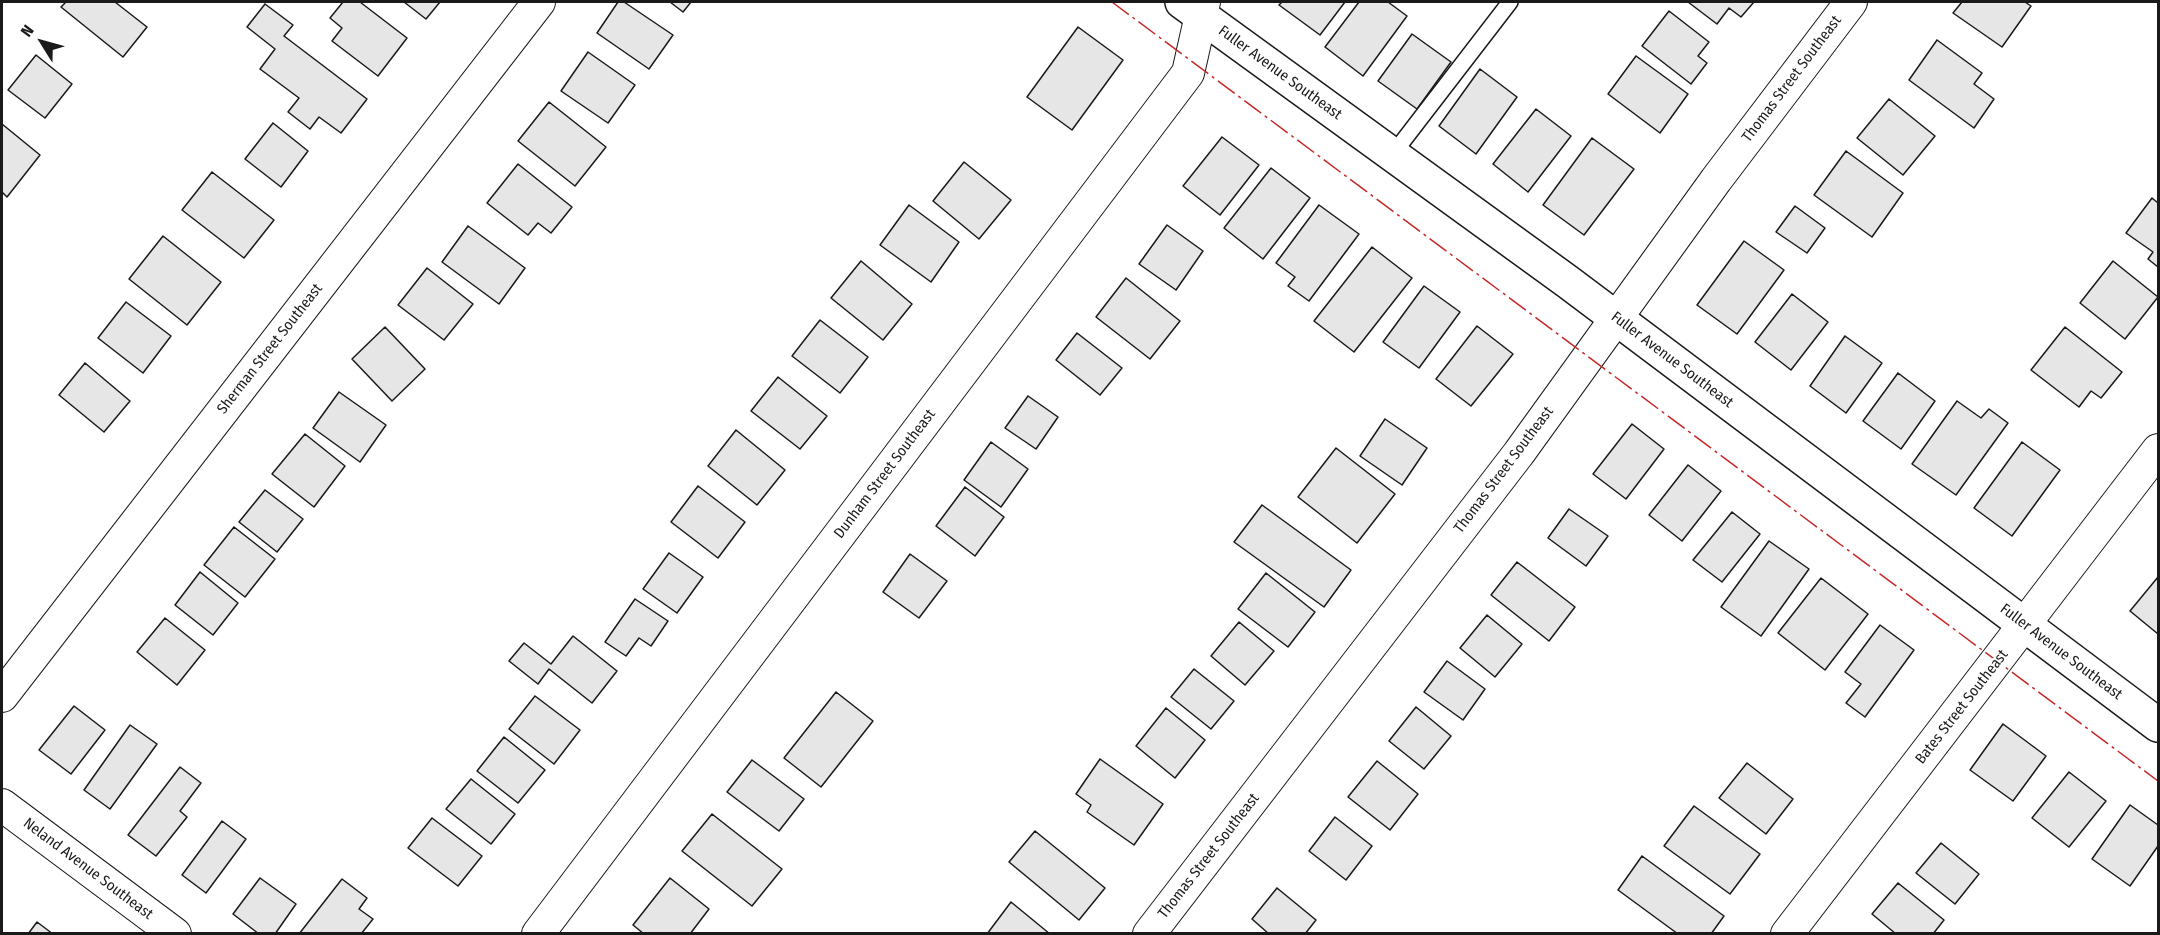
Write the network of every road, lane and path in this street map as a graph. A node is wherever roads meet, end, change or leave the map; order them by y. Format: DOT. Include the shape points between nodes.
graph roads {
  1 [pos="539,2"];
  2 [pos="1510,2"];
  3 [pos="1851,2"];
  4 [pos="1196,7"];
  5 [pos="1394,154"];
  6 [pos="1616,318"];
  7 [pos="2158,450"];
  8 [pos="2026,624"];
  9 [pos="2,696"];
  10 [pos="2158,725"];
  11 [pos="2,805"];
  12 [pos="175,933"];
  13 [pos="538,933"];
  14 [pos="1149,933"];
  15 [pos="1787,933"];
  1 -- 9 [label="street, Sherman Street Southeast"];
  2 -- 5 [label="lane"];
  3 -- 6 [label="street, Thomas Street Southeast"];
  4 -- 5 [label="main road, Fuller Avenue Southeast"];
  4 -- 13 [label="street, Dunham Street Southeast" via="1188,73"];
  5 -- 6 [label="main road, Fuller Avenue Southeast"];
  6 -- 8 [label="main road, Fuller Avenue Southeast"];
  6 -- 14 [label="street, Thomas Street Southeast" via="1519,453"];
  7 -- 8 [label="street, Bates Street Southeast"];
  8 -- 10 [label="main road, Fuller Avenue Southeast"];
  8 -- 15 [label="street, Bates Street Southeast"];
  11 -- 12 [label="street, Neland Avenue Southeast"];
}
